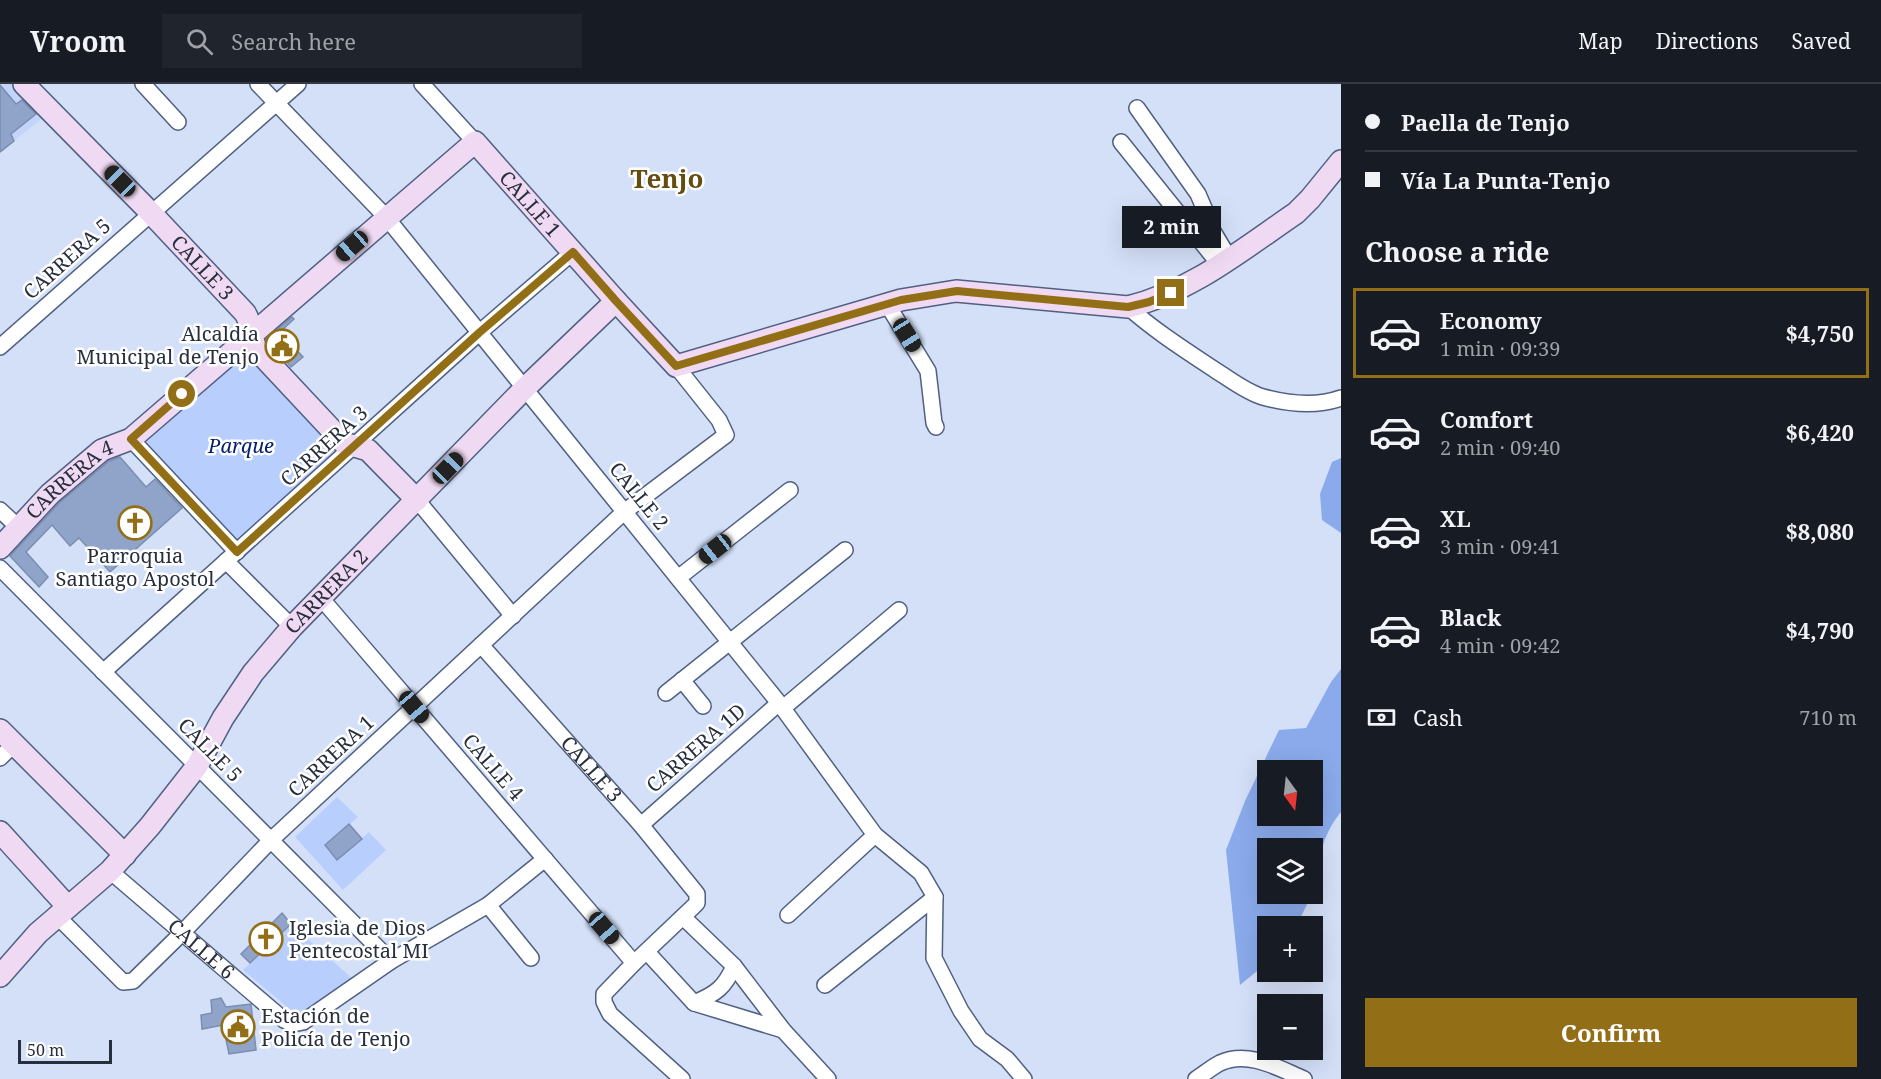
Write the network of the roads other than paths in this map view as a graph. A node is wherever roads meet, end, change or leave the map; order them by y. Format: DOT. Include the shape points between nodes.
graph roads {
  1 [pos="143,84"];
  2 [pos="258,84"];
  3 [pos="298,84"];
  4 [pos="422,84"];
  5 [pos="27,85"];
  6 [pos="275,103"];
  7 [pos="1137,108"];
  8 [pos="178,122"];
  9 [pos="475,142"];
  10 [pos="1121,142"];
  11 [pos="1341,160"];
  12 [pos="151,213"];
  13 [pos="386,217"];
  14 [pos="573,252"];
  15 [pos="1224,261"];
  16 [pos="616,301"];
  17 [pos="887,304"];
  18 [pos="1128,307"];
  19 [pos="480,332"];
  20 [pos="252,333"];
  21 [pos="0,347"];
  22 [pos="676,366"];
  23 [pos="525,388"];
  24 [pos="1341,398"];
  25 [pos="936,427"];
  26 [pos="726,435"];
  27 [pos="131,439"];
  28 [pos="356,446"];
  29 [pos="790,490"];
  30 [pos="417,500"];
  31 [pos="0,510"];
  32 [pos="624,512"];
  33 [pos="18,527"];
  34 [pos="0,548"];
  35 [pos="845,550"];
  36 [pos="232,557"];
  37 [pos="0,568"];
  38 [pos="678,578"];
  39 [pos="321,598"];
  40 [pos="899,610"];
  41 [pos="513,616"];
  42 [pos="292,627"];
  43 [pos="730,643"];
  44 [pos="481,645"];
  45 [pos="103,672"];
  46 [pos="682,680"];
  47 [pos="666,693"];
  48 [pos="703,706"];
  49 [pos="781,706"];
  50 [pos="414,707"];
  51 [pos="5,744"];
  52 [pos="197,766"];
  53 [pos="641,825"];
  54 [pos="0,832"];
  55 [pos="875,835"];
  56 [pos="271,840"];
  57 [pos="125,855"];
  58 [pos="545,859"];
  59 [pos="110,871"];
  60 [pos="934,897"];
  61 [pos="488,905"];
  62 [pos="63,911"];
  63 [pos="788,915"];
  64 [pos="683,917"];
  65 [pos="182,933"];
  66 [pos="647,952"];
  67 [pos="531,958"];
  68 [pos="391,961"];
  69 [pos="634,963"];
  70 [pos="734,966"];
  71 [pos="0,976"];
  72 [pos="825,985"];
  73 [pos="694,1003"];
  74 [pos="783,1030"];
  75 [pos="682,1079"];
  76 [pos="828,1079"];
  77 [pos="1024,1079"];
  78 [pos="1196,1079"];
  79 [pos="1304,1079"];
  1 -- 8 [label="street"];
  2 -- 6 [label="street, CALLE 2"];
  3 -- 6 [label="street, CARRERA 5"];
  4 -- 9 [label="street, CALLE 1"];
  5 -- 12 [label="main road, CALLE 3"];
  6 -- 12 [label="street, CARRERA 5"];
  6 -- 13 [label="street, CALLE 2"];
  7 -- 15 [label="street" via="1198,194"];
  9 -- 13 [label="main road, CARRERA 4"];
  9 -- 14 [label="main road, CALLE 1"];
  10 -- 15 [label="street"];
  11 -- 15 [label="main road" via="1296,213"];
  12 -- 20 [label="main road, CALLE 3" via="245,313"];
  12 -- 21 [label="street, CARRERA 5"];
  13 -- 19 [label="street, CALLE 2"];
  13 -- 20 [label="main road, CARRERA 4"];
  14 -- 16 [label="main road, CALLE 1"];
  14 -- 19 [label="street, CARRERA 3"];
  15 -- 18 [label="main road" via="1171,293"];
  16 -- 22 [label="main road, CALLE 1"];
  16 -- 23 [label="main road, CARRERA 2"];
  17 -- 18 [label="main road" via="957,291"];
  17 -- 22 [label="main road"];
  17 -- 25 [label="street" via="928,371"];
  18 -- 24 [label="street" via="1153,329 1262,397 1306,405"];
  19 -- 23 [label="street, CALLE 2"];
  19 -- 28 [label="street, CARRERA 3"];
  20 -- 27 [label="main road, CARRERA 4"];
  20 -- 28 [label="main road, CALLE 3" via="256,349 344,443"];
  22 -- 26 [label="street, CALLE 1" via="719,420"];
  23 -- 30 [label="main road, CARRERA 2"];
  23 -- 32 [label="street, CALLE 2"];
  26 -- 32 [label="street, CARRERA 1"];
  27 -- 33 [label="main road, CARRERA 4" via="102,450"];
  27 -- 36 [label="street"];
  28 -- 30 [label="main road, CALLE 3" via="368,450"];
  28 -- 36 [label="street, CARRERA 3"];
  29 -- 38 [label="street"];
  30 -- 39 [label="main road, CARRERA 2"];
  30 -- 41 [label="street, CALLE 3"];
  31 -- 33 [label="street"];
  32 -- 38 [label="street, CALLE 2"];
  32 -- 41 [label="street, CARRERA 1"];
  33 -- 34 [label="main road, CARRERA 4"];
  35 -- 43 [label="street"];
  36 -- 42 [label="street"];
  36 -- 45 [label="street, CARRERA 3"];
  37 -- 45 [label="street, CALLE 5"];
  38 -- 43 [label="street, CALLE 2"];
  39 -- 42 [label="main road, CARRERA 2"];
  39 -- 50 [label="street, CALLE 4"];
  40 -- 49 [label="street, CARRERA 1D"];
  41 -- 44 [label="street, CARRERA 1"];
  42 -- 52 [label="main road, CARRERA 2" via="253,674"];
  43 -- 46 [label="street"];
  43 -- 49 [label="street, CALLE 2"];
  44 -- 50 [label="street, CARRERA 1"];
  44 -- 53 [label="street, CALLE 3"];
  45 -- 52 [label="street, CALLE 5"];
  46 -- 47 [label="street"];
  46 -- 48 [label="street"];
  49 -- 53 [label="street, CARRERA 1D"];
  49 -- 55 [label="street, CALLE 2"];
  50 -- 56 [label="street, CARRERA 1"];
  50 -- 58 [label="street, CALLE 4"];
  51 -- 57 [label="main road"];
  52 -- 56 [label="street, CALLE 5"];
  52 -- 57 [label="main road, CARRERA 2"];
  53 -- 64 [label="street, CALLE 3" via="695,890 698,897"];
  54 -- 62 [label="main road"];
  55 -- 60 [label="street, CALLE 2" via="921,873"];
  55 -- 63 [label="street"];
  56 -- 65 [label="street, CARRERA 1"];
  56 -- 68 [label="street, CALLE 5"];
  57 -- 59 [label="main road, CARRERA 2"];
  58 -- 61 [label="street"];
  58 -- 69 [label="street, CALLE 4"];
  59 -- 62 [label="main road, CARRERA 2"];
  59 -- 65 [label="street, CALLE 6"];
  60 -- 72 [label="street"];
  60 -- 77 [label="street" via="934,958 980,1039 1007,1059"];
  61 -- 67 [label="street"];
  61 -- 68 [label="street"];
  62 -- 65 [label="street, CARRERA 1" via="123,981 133,981"];
  62 -- 71 [label="main road, CARRERA 2"];
  64 -- 66 [label="street"];
  64 -- 70 [label="street"];
  65 -- 68 [label="street, CALLE 6" via="293,1024 303,1022"];
  66 -- 69 [label="street"];
  66 -- 73 [label="street"];
  69 -- 75 [label="street" via="608,988 604,1002 610,1014"];
  70 -- 73 [label="street" via="728,982"];
  70 -- 74 [label="street"];
  73 -- 74 [label="street"];
  74 -- 76 [label="street"];
  78 -- 79 [label="street" via="1220,1063 1252,1058"];
}
